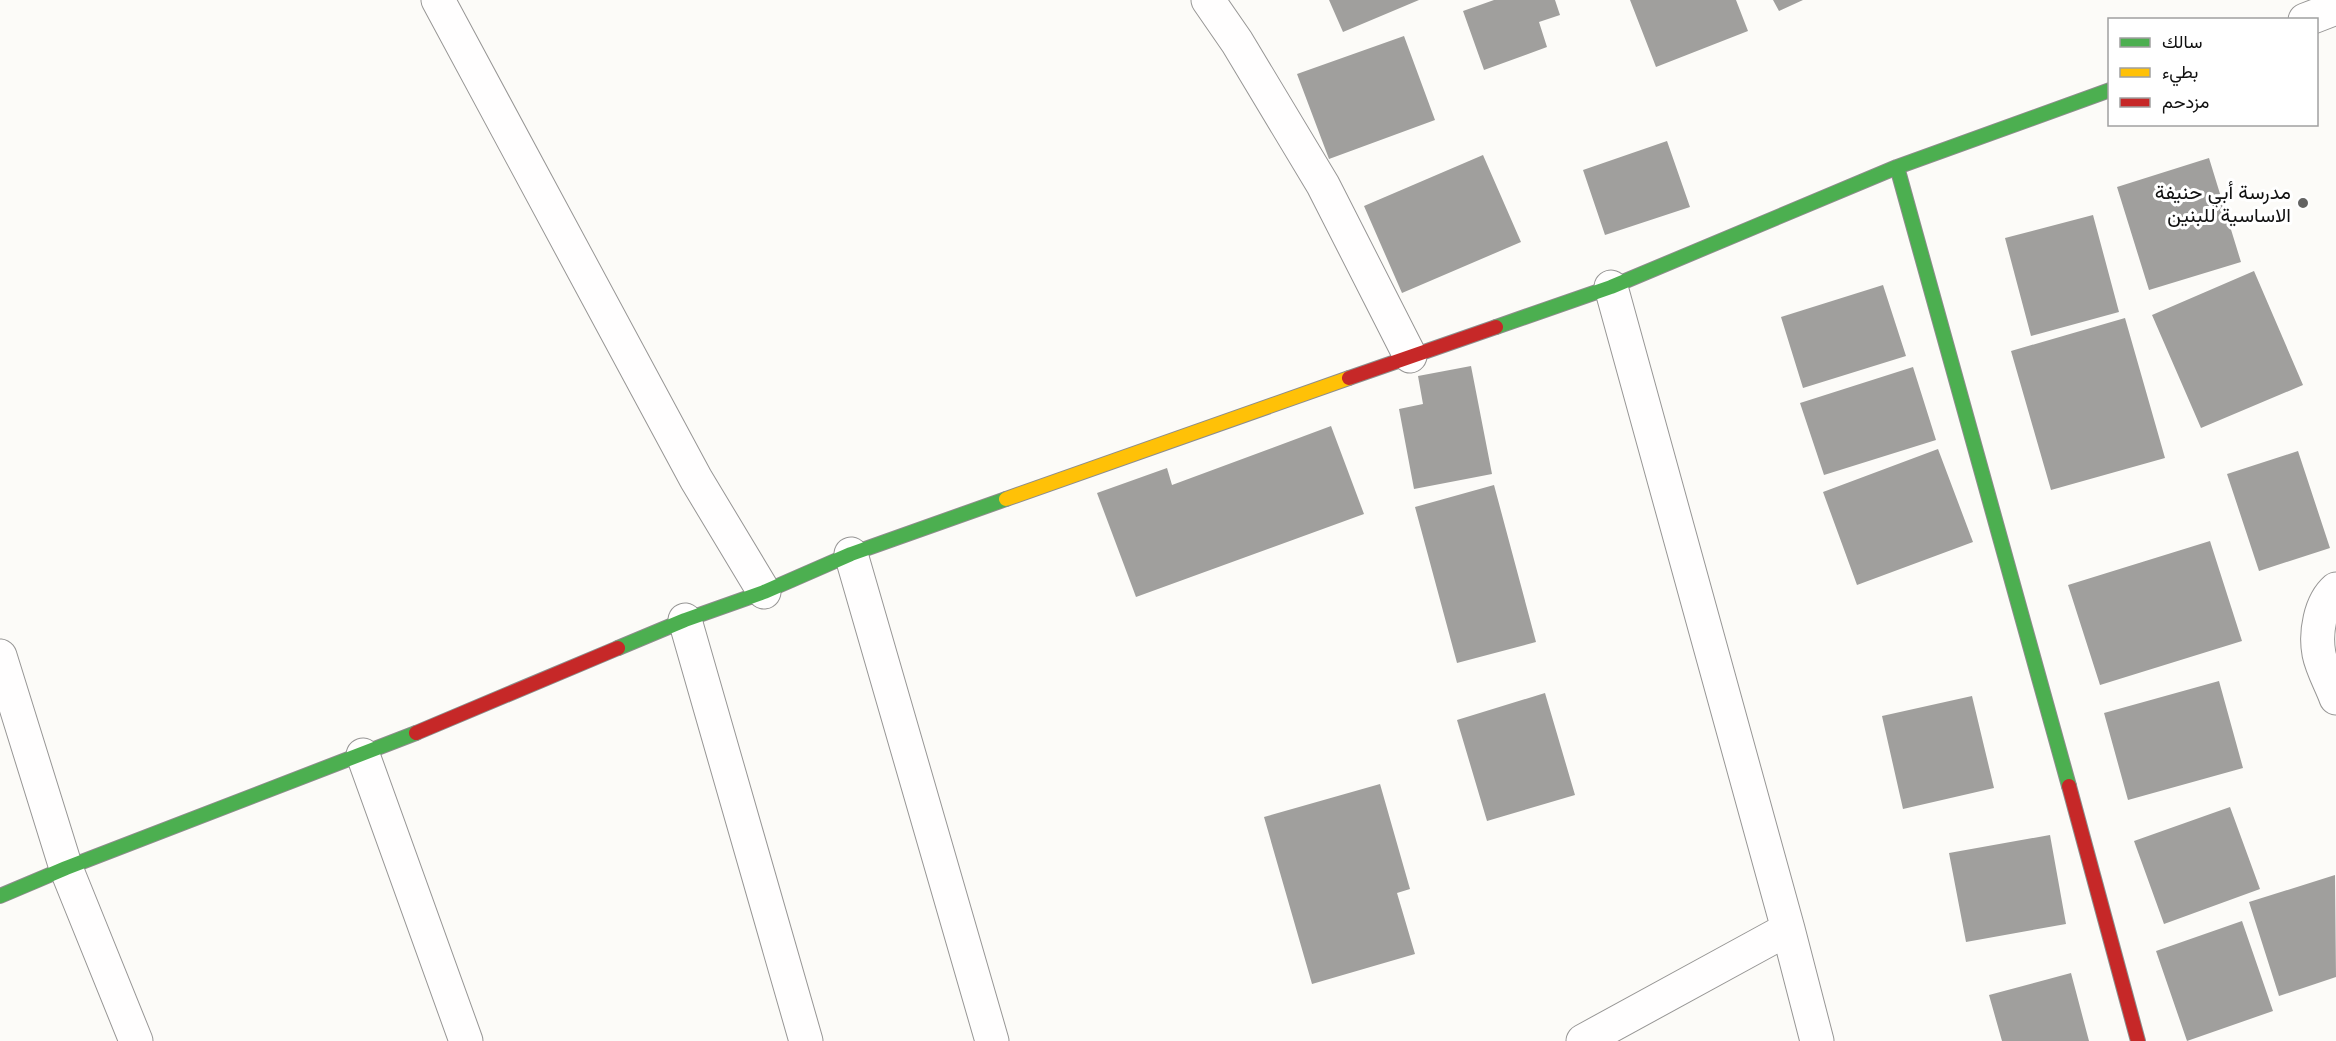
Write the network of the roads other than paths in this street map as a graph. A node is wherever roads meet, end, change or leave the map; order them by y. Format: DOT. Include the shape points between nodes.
graph roads {
  1 [pos="438,0"];
  2 [pos="1208,0"];
  3 [pos="2336,8"];
  4 [pos="2310,18"];
  5 [pos="2108,90"];
  6 [pos="1897,166"];
  7 [pos="1611,287"];
  8 [pos="1410,356"];
  9 [pos="851,554"];
  10 [pos="2336,589"];
  11 [pos="764,592"];
  12 [pos="685,620"];
  13 [pos="0,656"];
  14 [pos="2336,698"];
  15 [pos="363,754"];
  16 [pos="66,868"];
  17 [pos="0,896"];
  18 [pos="1788,929"];
  19 [pos="136,1041"];
  20 [pos="465,1041"];
  21 [pos="806,1041"];
  22 [pos="992,1041"];
  23 [pos="1583,1041"];
  24 [pos="1817,1041"];
  25 [pos="2138,1041"];
  1 -- 11 [label="street" via="696,478"];
  2 -- 8 [label="street" via="1323,185"];
  3 -- 4 [label="street"];
  5 -- 6 [label="street"];
  6 -- 7 [label="street"];
  6 -- 25 [label="street"];
  7 -- 8 [label="street"];
  7 -- 18 [label="street"];
  8 -- 9 [label="street"];
  9 -- 11 [label="street"];
  9 -- 22 [label="street"];
  10 -- 14 [label="street" via="2328,596 2319,624 2319,654"];
  11 -- 12 [label="street"];
  12 -- 15 [label="street"];
  12 -- 21 [label="street"];
  13 -- 16 [label="street"];
  15 -- 16 [label="street"];
  15 -- 20 [label="street"];
  16 -- 17 [label="street"];
  16 -- 19 [label="street"];
  18 -- 23 [label="street"];
  18 -- 24 [label="street"];
}
